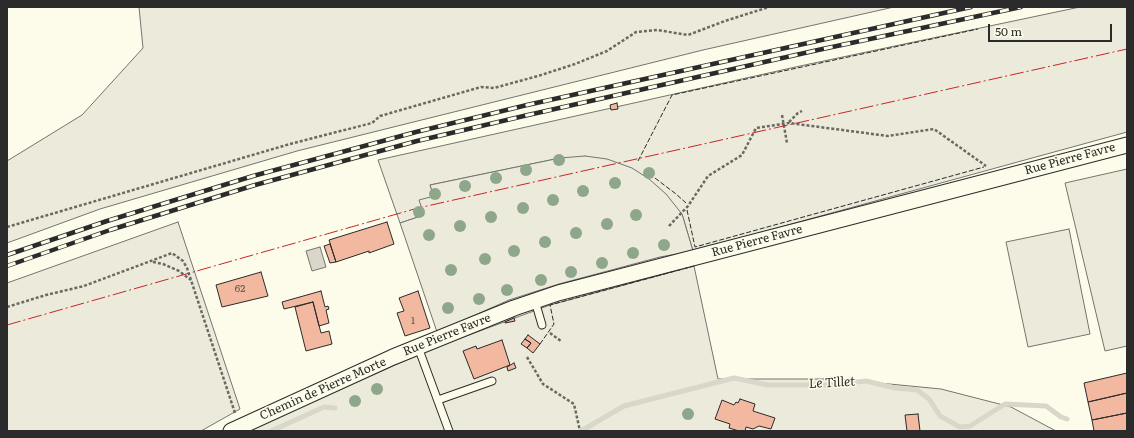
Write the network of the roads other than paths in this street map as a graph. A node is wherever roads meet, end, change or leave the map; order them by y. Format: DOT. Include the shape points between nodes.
graph roads {
  1 [pos="1127,144"];
  2 [pos="535,301"];
  3 [pos="542,326"];
  4 [pos="418,347"];
  5 [pos="393,357"];
  6 [pos="492,381"];
  7 [pos="438,400"];
  8 [pos="235,429"];
  9 [pos="449,431"];
  1 -- 2 [label="street, Rue Pierre Favre"];
  2 -- 3 [label="lane"];
  2 -- 4 [label="street, Rue Pierre Favre"];
  4 -- 5 [label="street, Rue Pierre Favre"];
  4 -- 7 [label="lane"];
  5 -- 8 [label="street, Chemin de Pierre Morte"];
  6 -- 7 [label="lane"];
  7 -- 9 [label="lane"];
}
